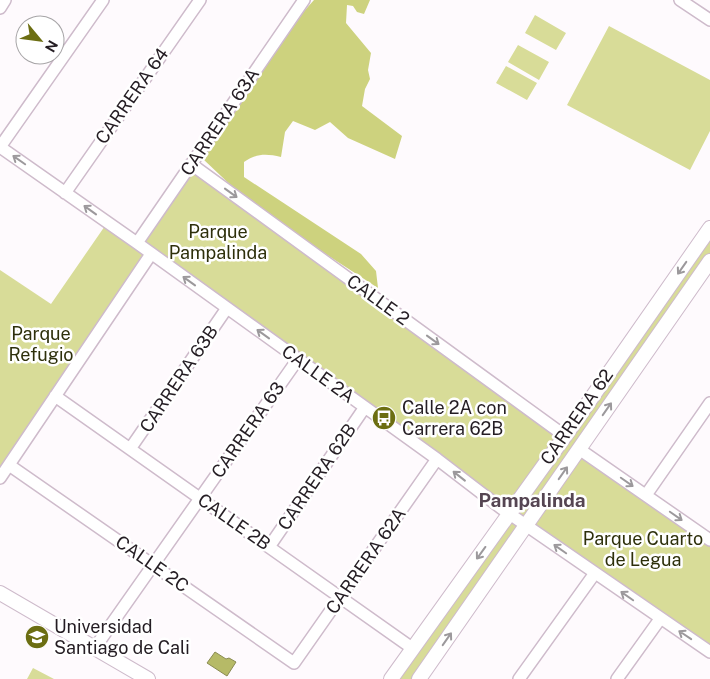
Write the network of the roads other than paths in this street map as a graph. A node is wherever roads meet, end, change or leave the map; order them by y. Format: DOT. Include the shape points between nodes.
graph roads {
  1 [pos="5,0"];
  2 [pos="103,0"];
  3 [pos="200,0"];
  4 [pos="304,0"];
  5 [pos="680,0"];
  6 [pos="0,8"];
  7 [pos="710,20"];
  8 [pos="0,147"];
  9 [pos="191,164"];
  10 [pos="65,192"];
  11 [pos="710,228"];
  12 [pos="137,243"];
  13 [pos="151,254"];
  14 [pos="708,270"];
  15 [pos="227,308"];
  16 [pos="628,345"];
  17 [pos="644,357"];
  18 [pos="298,359"];
  19 [pos="56,396"];
  20 [pos="710,403"];
  21 [pos="364,407"];
  22 [pos="565,436"];
  23 [pos="130,449"];
  24 [pos="579,449"];
  25 [pos="438,459"];
  26 [pos="9,465"];
  27 [pos="0,478"];
  28 [pos="646,495"];
  29 [pos="199,498"];
  30 [pos="509,513"];
  31 [pos="526,525"];
  32 [pos="709,536"];
  33 [pos="269,547"];
  34 [pos="153,565"];
  35 [pos="595,573"];
  36 [pos="0,593"];
  37 [pos="340,597"];
  38 [pos="660,619"];
  39 [pos="412,648"];
  40 [pos="94,649"];
  41 [pos="710,652"];
  42 [pos="294,663"];
  43 [pos="148,679"];
  44 [pos="391,679"];
  45 [pos="419,679"];
  46 [pos="519,679"];
  47 [pos="617,679"];
  1 -- 6 [label="street"];
  2 -- 8 [label="street"];
  3 -- 10 [label="street, CARRERA 64"];
  4 -- 9 [label="street, CARRERA 63A"];
  5 -- 7 [label="street"];
  10 -- 8 [label="street, CALLE 2A, one-way"];
  9 -- 12 [label="street, CARRERA 63A"];
  9 -- 22 [label="street, CALLE 2, one-way"];
  12 -- 10 [label="street, CALLE 2A, one-way"];
  11 -- 16 [label="street, CARRERA 62, one-way"];
  12 -- 13 [label="street, CALLE 2A"];
  15 -- 13 [label="street, CALLE 2A, one-way"];
  13 -- 19 [label="street"];
  14 -- 17 [label="street, CARRERA 62"];
  18 -- 15 [label="street, CALLE 2A, one-way"];
  15 -- 23 [label="street, CARRERA 63B"];
  16 -- 17 [label="street"];
  16 -- 22 [label="street, CARRERA 62"];
  24 -- 17 [label="street, CARRERA 62, one-way"];
  18 -- 21 [label="street, CALLE 2A"];
  18 -- 29 [label="street, CARRERA 63"];
  19 -- 23 [label="street, CALLE 2B"];
  19 -- 26 [label="street"];
  20 -- 28 [label="street"];
  21 -- 25 [label="street, CALLE 2A"];
  21 -- 33 [label="street, CARRERA 62B"];
  22 -- 30 [label="street, CARRERA 62"];
  23 -- 29 [label="street, CALLE 2B"];
  24 -- 28 [label="street, one-way"];
  31 -- 24 [label="street, CARRERA 62, one-way"];
  30 -- 25 [label="street, CALLE 2A, one-way"];
  25 -- 37 [label="street, CARRERA 62A"];
  26 -- 27 [label="street"];
  26 -- 34 [label="street, CALLE 2C"];
  28 -- 32 [label="street, one-way"];
  29 -- 33 [label="street, CALLE 2B"];
  29 -- 34 [label="street, CARRERA 63"];
  30 -- 31 [label="street, CALLE 2A"];
  30 -- 39 [label="street, CARRERA 62, one-way"];
  35 -- 31 [label="street, CALLE 2A, one-way"];
  45 -- 31 [label="street, CARRERA 62, one-way"];
  33 -- 37 [label="street, CALLE 2B"];
  34 -- 40 [label="street, CARRERA 63"];
  34 -- 42 [label="street, CALLE 2C"];
  38 -- 35 [label="street, CALLE 2A, one-way"];
  35 -- 46 [label="street"];
  36 -- 40 [label="street"];
  37 -- 39 [label="street, CALLE 2B"];
  37 -- 42 [label="street, CARRERA 62A"];
  41 -- 38 [label="street, CALLE 2A, one-way"];
  38 -- 47 [label="street"];
  39 -- 44 [label="street, CARRERA 62"];
  40 -- 43 [label="street"];
}
